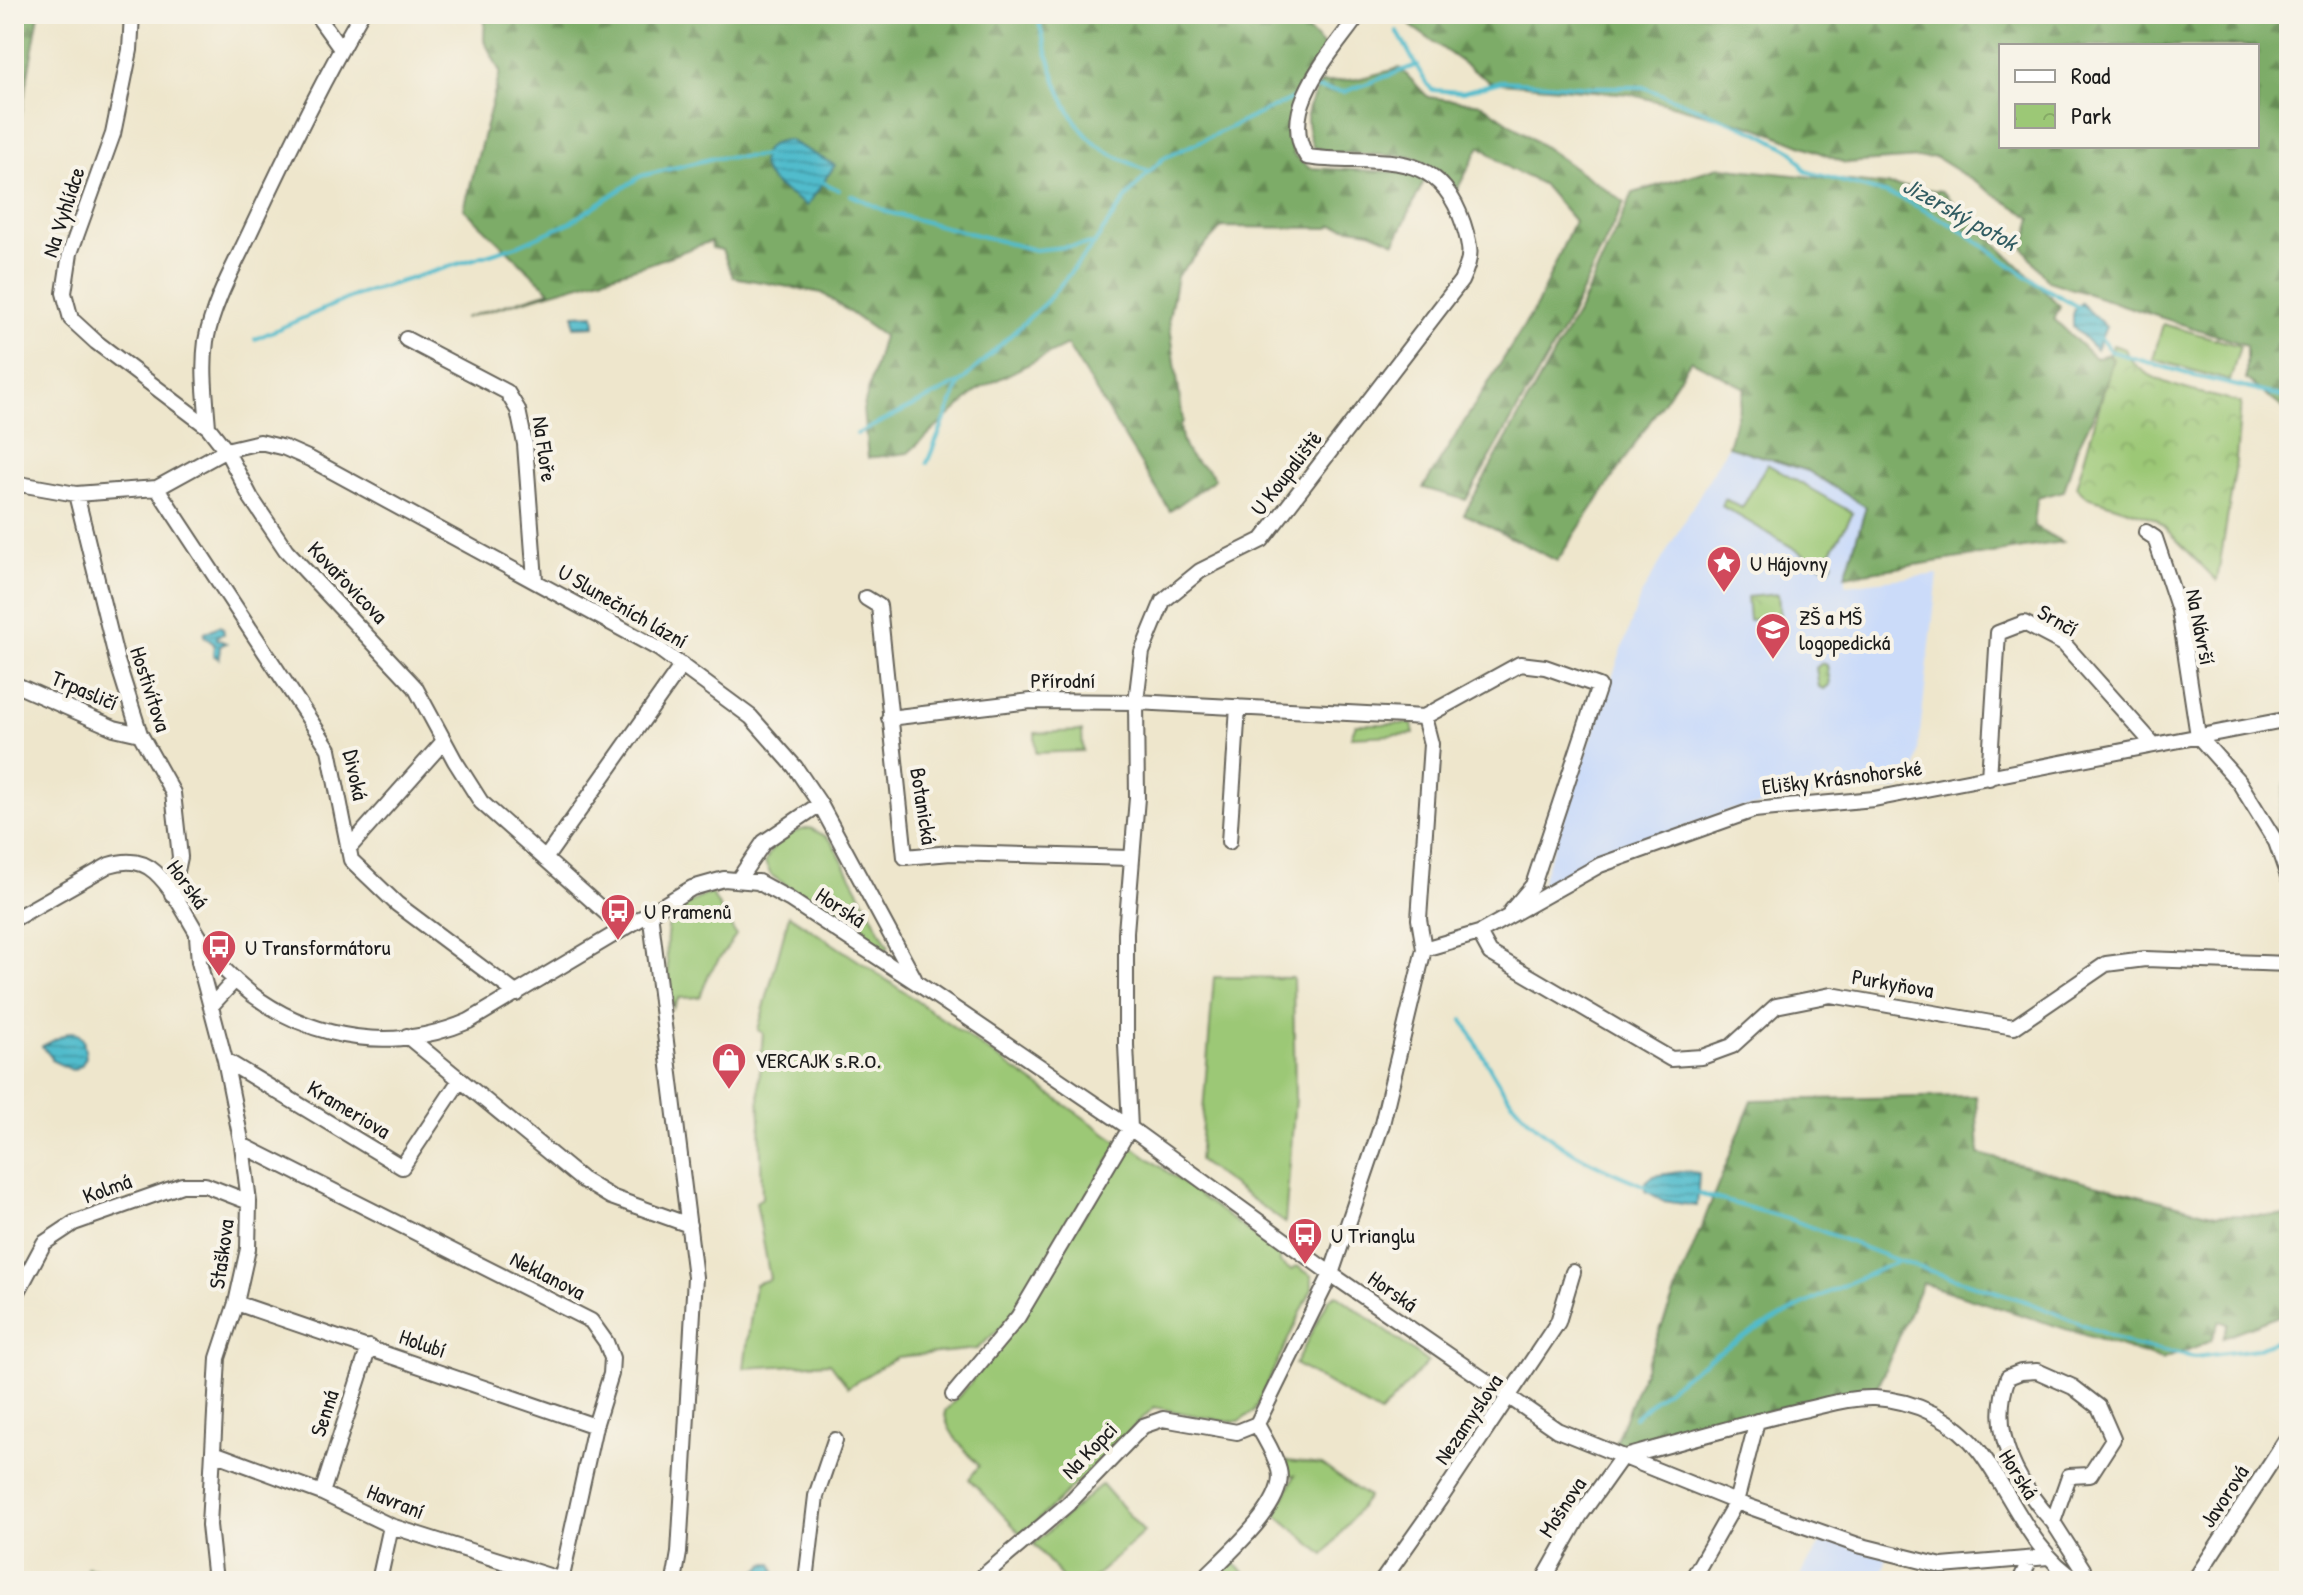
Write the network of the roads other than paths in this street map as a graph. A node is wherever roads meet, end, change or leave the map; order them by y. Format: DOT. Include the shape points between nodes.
graph roads {
  1 [pos="132,14"];
  2 [pos="316,14"];
  3 [pos="361,14"];
  4 [pos="1359,14"];
  5 [pos="341,49"];
  6 [pos="406,339"];
  7 [pos="208,427"];
  8 [pos="226,450"];
  9 [pos="14,483"];
  10 [pos="157,488"];
  11 [pos="76,494"];
  12 [pos="2146,532"];
  13 [pos="535,580"];
  14 [pos="866,598"];
  15 [pos="682,665"];
  16 [pos="14,684"];
  17 [pos="1136,702"];
  18 [pos="1238,707"];
  19 [pos="1424,717"];
  20 [pos="889,718"];
  21 [pos="2289,719"];
  22 [pos="140,734"];
  23 [pos="2198,736"];
  24 [pos="444,741"];
  25 [pos="2154,745"];
  26 [pos="1989,778"];
  27 [pos="820,804"];
  28 [pos="1229,842"];
  29 [pos="348,849"];
  30 [pos="1130,858"];
  31 [pos="545,859"];
  32 [pos="2289,879"];
  33 [pos="738,880"];
  34 [pos="172,894"];
  35 [pos="650,912"];
  36 [pos="14,919"];
  37 [pos="1505,919"];
  38 [pos="623,928"];
  39 [pos="1479,933"];
  40 [pos="196,934"];
  41 [pos="1424,949"];
  42 [pos="2289,964"];
  43 [pos="235,980"];
  44 [pos="917,983"];
  45 [pos="517,994"];
  46 [pos="211,1006"];
  47 [pos="407,1036"];
  48 [pos="225,1060"];
  49 [pos="460,1080"];
  50 [pos="1130,1128"];
  51 [pos="242,1145"];
  52 [pos="249,1202"];
  53 [pos="689,1225"];
  54 [pos="1573,1272"];
  55 [pos="1331,1274"];
  56 [pos="14,1299"];
  57 [pos="236,1303"];
  58 [pos="369,1347"];
  59 [pos="953,1395"];
  60 [pos="1508,1399"];
  61 [pos="1757,1421"];
  62 [pos="1257,1424"];
  63 [pos="595,1426"];
  64 [pos="2289,1435"];
  65 [pos="835,1440"];
  66 [pos="214,1453"];
  67 [pos="1621,1458"];
  68 [pos="322,1493"];
  69 [pos="1736,1502"];
  70 [pos="2053,1522"];
  71 [pos="391,1526"];
  72 [pos="2048,1557"];
  73 [pos="2030,1559"];
  74 [pos="215,1581"];
  75 [pos="379,1581"];
  76 [pos="562,1581"];
  77 [pos="674,1581"];
  78 [pos="806,1581"];
  79 [pos="977,1581"];
  80 [pos="1201,1581"];
  81 [pos="1382,1581"];
  82 [pos="1543,1581"];
  83 [pos="1691,1581"];
  84 [pos="2020,1581"];
  85 [pos="2081,1581"];
  86 [pos="2194,1581"];
  1 -- 7 [label="street, Na Vyhlídce" via="113,134 70,253 64,293 71,319"];
  2 -- 5 [label="street"];
  3 -- 5 [label="street"];
  4 -- 17 [label="street, U Koupaliště" via="1305,96 1298,143 1307,157 1410,163 1428,171 1459,211 1471,247 1469,264 1262,540 1200,571 1163,601 1142,652"];
  5 -- 7 [label="street" via="213,316 204,370"];
  6 -- 13 [label="street, Na Floře" via="507,392 518,410"];
  7 -- 8 [label="street, Na Vyhlídce"];
  8 -- 10 [label="street, U Slunečních lázní"];
  8 -- 13 [label="street, U Slunečních lázní" via="260,442 285,448"];
  8 -- 24 [label="street, Kovařovicova" via="286,550 404,672"];
  9 -- 11 [label="street"];
  10 -- 11 [label="street"];
  10 -- 29 [label="street, Divoká" via="329,749"];
  11 -- 22 [label="street, Hostivítova"];
  12 -- 23 [label="street, Na Návrší" via="2155,538 2179,610"];
  13 -- 15 [label="street, U Slunečních lázní"];
  14 -- 20 [label="street, Botanická" via="879,606"];
  15 -- 27 [label="street, U Slunečních lázní" via="751,717"];
  15 -- 31 [label="street"];
  16 -- 22 [label="street, Trpasličí" via="114,728"];
  17 -- 18 [label="street, Přírodní"];
  17 -- 20 [label="street, Přírodní" via="1031,701"];
  17 -- 30 [label="street, U Koupaliště" via="1137,798"];
  18 -- 19 [label="street, Přírodní"];
  18 -- 28 [label="street"];
  19 -- 37 [label="street" via="1520,664 1599,686 1533,885"];
  19 -- 41 [label="street" via="1431,744 1419,919"];
  20 -- 30 [label="street, Botanická" via="905,857 951,853"];
  21 -- 23 [label="street, Elišky Krásnohorské"];
  22 -- 34 [label="street, Hostivítova" via="173,793 180,857"];
  23 -- 25 [label="street, Elišky Krásnohorské"];
  23 -- 32 [label="street" via="2239,782 2276,842"];
  24 -- 29 [label="street"];
  24 -- 31 [label="street, Kovařovicova" via="481,802"];
  25 -- 26 [label="street, Elišky Krásnohorské"];
  25 -- 26 [label="street, Srnčí" via="2064,644 2024,623 1998,633"];
  26 -- 37 [label="street, Elišky Krásnohorské" via="1874,799 1754,810 1600,865"];
  27 -- 33 [label="street" via="764,842"];
  27 -- 44 [label="street, U Slunečních lázní"];
  29 -- 45 [label="street, Divoká" via="351,860 397,904"];
  30 -- 50 [label="street, U Koupaliště"];
  31 -- 38 [label="street, Kovařovicova"];
  33 -- 35 [label="street, Horská" via="692,888"];
  33 -- 44 [label="street, Horská" via="758,882 789,899"];
  34 -- 36 [label="street, Horská" via="153,870 124,861"];
  34 -- 40 [label="street, Horská"];
  35 -- 38 [label="street, Horská"];
  35 -- 53 [label="street"];
  37 -- 39 [label="street, Elišky Krásnohorské"];
  38 -- 45 [label="street, Horská"];
  39 -- 41 [label="street, Elišky Krásnohorské"];
  39 -- 42 [label="street, Purkyňova" via="1490,953 1671,1059 1702,1057 1732,1046 1776,1006 1831,995 2014,1027 2106,964 2145,959"];
  40 -- 43 [label="street, Horská"];
  40 -- 46 [label="street, Staškova"];
  41 -- 55 [label="street" via="1382,1124"];
  43 -- 46 [label="street"];
  43 -- 47 [label="street, Horská" via="272,1010 300,1024 348,1036"];
  44 -- 50 [label="street, Horská"];
  45 -- 47 [label="street, Horská" via="455,1027"];
  46 -- 48 [label="street, Staškova"];
  47 -- 49 [label="street"];
  48 -- 49 [label="street, Krameriova" via="402,1167"];
  48 -- 51 [label="street, Staškova"];
  49 -- 53 [label="street" via="581,1179 611,1197"];
  50 -- 55 [label="street, Horská"];
  50 -- 59 [label="street" via="1018,1317"];
  51 -- 52 [label="street, Staškova"];
  51 -- 63 [label="street, Neklanova" via="591,1321 612,1358"];
  52 -- 56 [label="street, Kolmá" via="205,1185 182,1185 74,1223 44,1243"];
  52 -- 57 [label="street, Staškova" via="248,1249"];
  53 -- 77 [label="street" via="695,1277"];
  54 -- 60 [label="street, Nezamyslova" via="1558,1322"];
  55 -- 60 [label="street, Horská"];
  55 -- 62 [label="street"];
  57 -- 58 [label="street, Holubí"];
  57 -- 66 [label="street, Staškova" via="218,1358"];
  58 -- 63 [label="street, Holubí"];
  58 -- 68 [label="street, Senná"];
  60 -- 67 [label="street, Horská" via="1557,1430"];
  60 -- 81 [label="street, Nezamyslova"];
  61 -- 67 [label="street, Horská"];
  61 -- 69 [label="street"];
  61 -- 72 [label="street, Horská" via="1876,1398 1932,1412 1979,1451"];
  62 -- 79 [label="street, Na Kopci" via="1237,1432 1163,1419 1143,1426 1068,1504"];
  62 -- 80 [label="street" via="1280,1472 1278,1492"];
  63 -- 76 [label="street, Neklanova"];
  64 -- 86 [label="street, Javorová"];
  65 -- 78 [label="street" via="816,1496"];
  66 -- 68 [label="street, Havraní"];
  66 -- 74 [label="street, Staškova" via="209,1525"];
  67 -- 69 [label="street, Horská"];
  67 -- 82 [label="street, Mošnova"];
  68 -- 71 [label="street, Havraní"];
  69 -- 73 [label="street, Horská" via="1858,1545 1942,1566"];
  69 -- 83 [label="street"];
  70 -- 70 [label="street, Horská" via="2031,1498 2001,1437 2004,1388 2008,1377 2021,1372 2037,1371 2073,1387 2099,1407 2113,1439 2090,1475 2069,1476"];
  70 -- 85 [label="street, Horská" via="2083,1569"];
  71 -- 75 [label="street"];
  71 -- 76 [label="street, Havraní"];
  72 -- 73 [label="street, Horská"];
  72 -- 85 [label="street, Horská"];
  73 -- 84 [label="street"];
}
